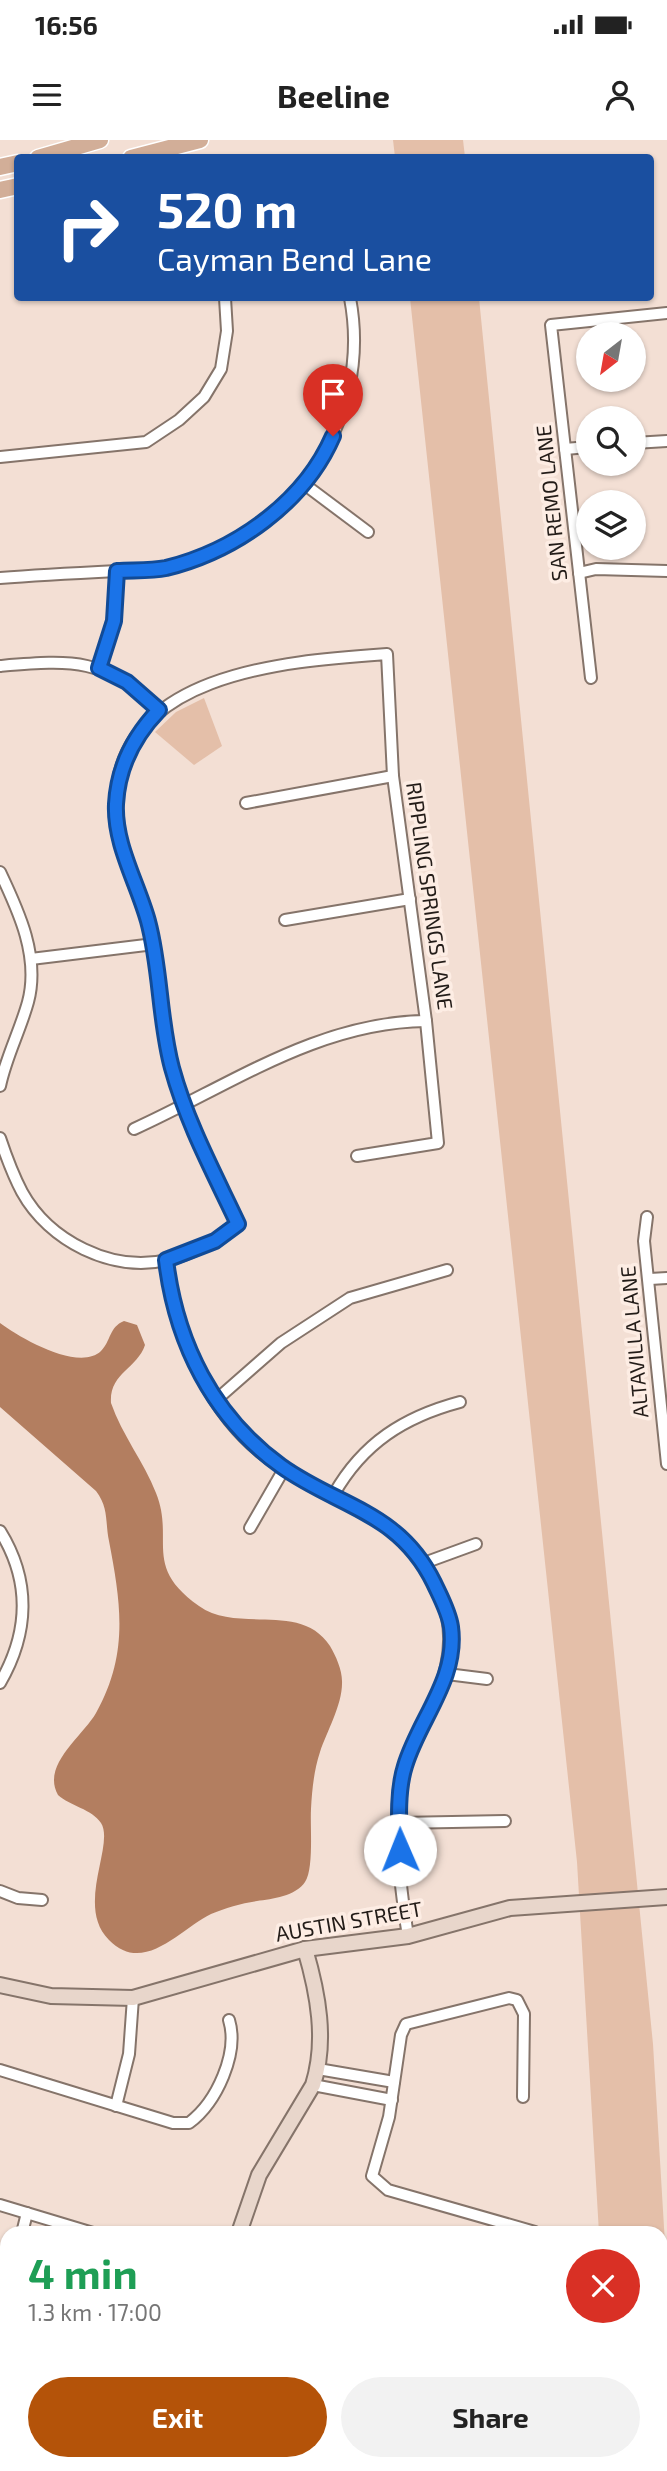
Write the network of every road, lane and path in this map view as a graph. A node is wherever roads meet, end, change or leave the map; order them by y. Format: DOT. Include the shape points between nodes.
graph roads {
  1 [pos="100,140"];
  2 [pos="200,140"];
  3 [pos="52,154"];
  4 [pos="146,154"];
  5 [pos="225,301"];
  6 [pos="350,301"];
  7 [pos="667,313"];
  8 [pos="667,440"];
  9 [pos="646,442"];
  10 [pos="576,448"];
  11 [pos="565,449"];
  12 [pos="0,457"];
  13 [pos="304,484"];
  14 [pos="368,532"];
  15 [pos="117,571"];
  16 [pos="667,571"];
  17 [pos="579,573"];
  18 [pos="0,578"];
  19 [pos="0,666"];
  20 [pos="99,668"];
  21 [pos="591,678"];
  22 [pos="159,710"];
  23 [pos="393,776"];
  24 [pos="246,803"];
  25 [pos="0,872"];
  26 [pos="410,900"];
  27 [pos="285,920"];
  28 [pos="153,944"];
  29 [pos="31,959"];
  30 [pos="426,1021"];
  31 [pos="0,1086"];
  32 [pos="184,1106"];
  33 [pos="134,1129"];
  34 [pos="0,1138"];
  35 [pos="357,1156"];
  36 [pos="646,1217"];
  37 [pos="166,1260"];
  38 [pos="447,1270"];
  39 [pos="667,1278"];
  40 [pos="650,1279"];
  41 [pos="216,1400"];
  42 [pos="460,1402"];
  43 [pos="667,1464"];
  44 [pos="284,1469"];
  45 [pos="334,1494"];
  46 [pos="250,1528"];
  47 [pos="0,1531"];
  48 [pos="476,1544"];
  49 [pos="424,1563"];
  50 [pos="447,1674"];
  51 [pos="487,1679"];
  52 [pos="0,1683"];
  53 [pos="505,1821"];
  54 [pos="399,1823"];
  55 [pos="0,1891"];
  56 [pos="667,1897"];
  57 [pos="42,1900"];
  58 [pos="408,1936"];
  59 [pos="305,1949"];
  60 [pos="0,1984"];
  61 [pos="133,1998"];
  62 [pos="229,2020"];
  63 [pos="318,2069"];
  64 [pos="0,2070"];
  65 [pos="394,2082"];
  66 [pos="313,2085"];
  67 [pos="523,2096"];
  68 [pos="392,2100"];
  69 [pos="116,2106"];
  70 [pos="0,2205"];
  71 [pos="27,2213"];
  72 [pos="24,2226"];
  73 [pos="70,2226"];
  74 [pos="241,2226"];
  75 [pos="514,2226"];
  1 -- 3 [label="main road"];
  2 -- 4 [label="main road"];
  5 -- 12 [label="street" via="227,331 221,369 204,397 179,421 146,442"];
  6 -- 13 [label="street" via="353,369 342,414 323,458"];
  7 -- 11 [label="street, SAN REMO LANE" via="551,325"];
  8 -- 9 [label="street"];
  10 -- 11 [label="street"];
  11 -- 17 [label="street, SAN REMO LANE"];
  13 -- 14 [label="street"];
  13 -- 15 [label="street" via="269,517 223,548 164,568"];
  15 -- 18 [label="street"];
  15 -- 20 [label="street" via="117,606"];
  16 -- 17 [label="street" via="596,569"];
  17 -- 21 [label="street, SAN REMO LANE"];
  19 -- 20 [label="street" via="60,662"];
  20 -- 22 [label="street" via="127,682"];
  22 -- 23 [label="street, RIPPLING SPRINGS LANE" via="184,694 241,675 320,659 387,654"];
  22 -- 28 [label="street" via="128,753 116,807"];
  23 -- 24 [label="street"];
  23 -- 26 [label="street, RIPPLING SPRINGS LANE"];
  25 -- 29 [label="street" via="23,925"];
  26 -- 27 [label="street"];
  26 -- 30 [label="street, RIPPLING SPRINGS LANE"];
  28 -- 29 [label="street"];
  28 -- 32 [label="street" via="166,1039"];
  29 -- 31 [label="street" via="29,999"];
  30 -- 32 [label="street" via="369,1025 322,1038"];
  30 -- 35 [label="street, RIPPLING SPRINGS LANE" via="438,1143"];
  32 -- 33 [label="street"];
  32 -- 37 [label="street" via="238,1224 215,1241"];
  34 -- 37 [label="street" via="22,1193 64,1238 116,1260"];
  36 -- 40 [label="street, ALTAVILLA LANE" via="644,1241"];
  37 -- 41 [label="street" via="186,1346"];
  38 -- 41 [label="street" via="350,1297 281,1343"];
  39 -- 40 [label="street"];
  40 -- 43 [label="street, ALTAVILLA LANE"];
  41 -- 44 [label="street" via="235,1425"];
  42 -- 45 [label="street" via="409,1419 385,1434 348,1469"];
  44 -- 45 [label="street"];
  44 -- 46 [label="street"];
  45 -- 49 [label="street" via="390,1527"];
  47 -- 52 [label="street" via="17,1565 23,1616 18,1646"];
  48 -- 49 [label="street"];
  49 -- 50 [label="street" via="451,1628"];
  50 -- 51 [label="street"];
  50 -- 54 [label="street" via="404,1767"];
  53 -- 54 [label="street"];
  54 -- 58 [label="street"];
  55 -- 57 [label="street"];
  56 -- 58 [label="street, AUSTIN STREET" via="510,1908"];
  58 -- 59 [label="street, AUSTIN STREET"];
  59 -- 61 [label="street, AUSTIN STREET"];
  59 -- 63 [label="street" via="320,2014"];
  60 -- 61 [label="street, AUSTIN STREET" via="51,1996"];
  61 -- 69 [label="street" via="129,2054"];
  62 -- 69 [label="street" via="231,2044 225,2073 190,2123 173,2123"];
  63 -- 65 [label="street"];
  63 -- 66 [label="street"];
  64 -- 69 [label="street"];
  65 -- 67 [label="street" via="406,2024 509,1998 517,2000 524,2014"];
  65 -- 68 [label="street"];
  66 -- 68 [label="street"];
  66 -- 74 [label="street" via="259,2175"];
  68 -- 75 [label="street" via="372,2176 388,2190"];
  70 -- 71 [label="street"];
  71 -- 72 [label="street"];
  71 -- 73 [label="street"];
}
